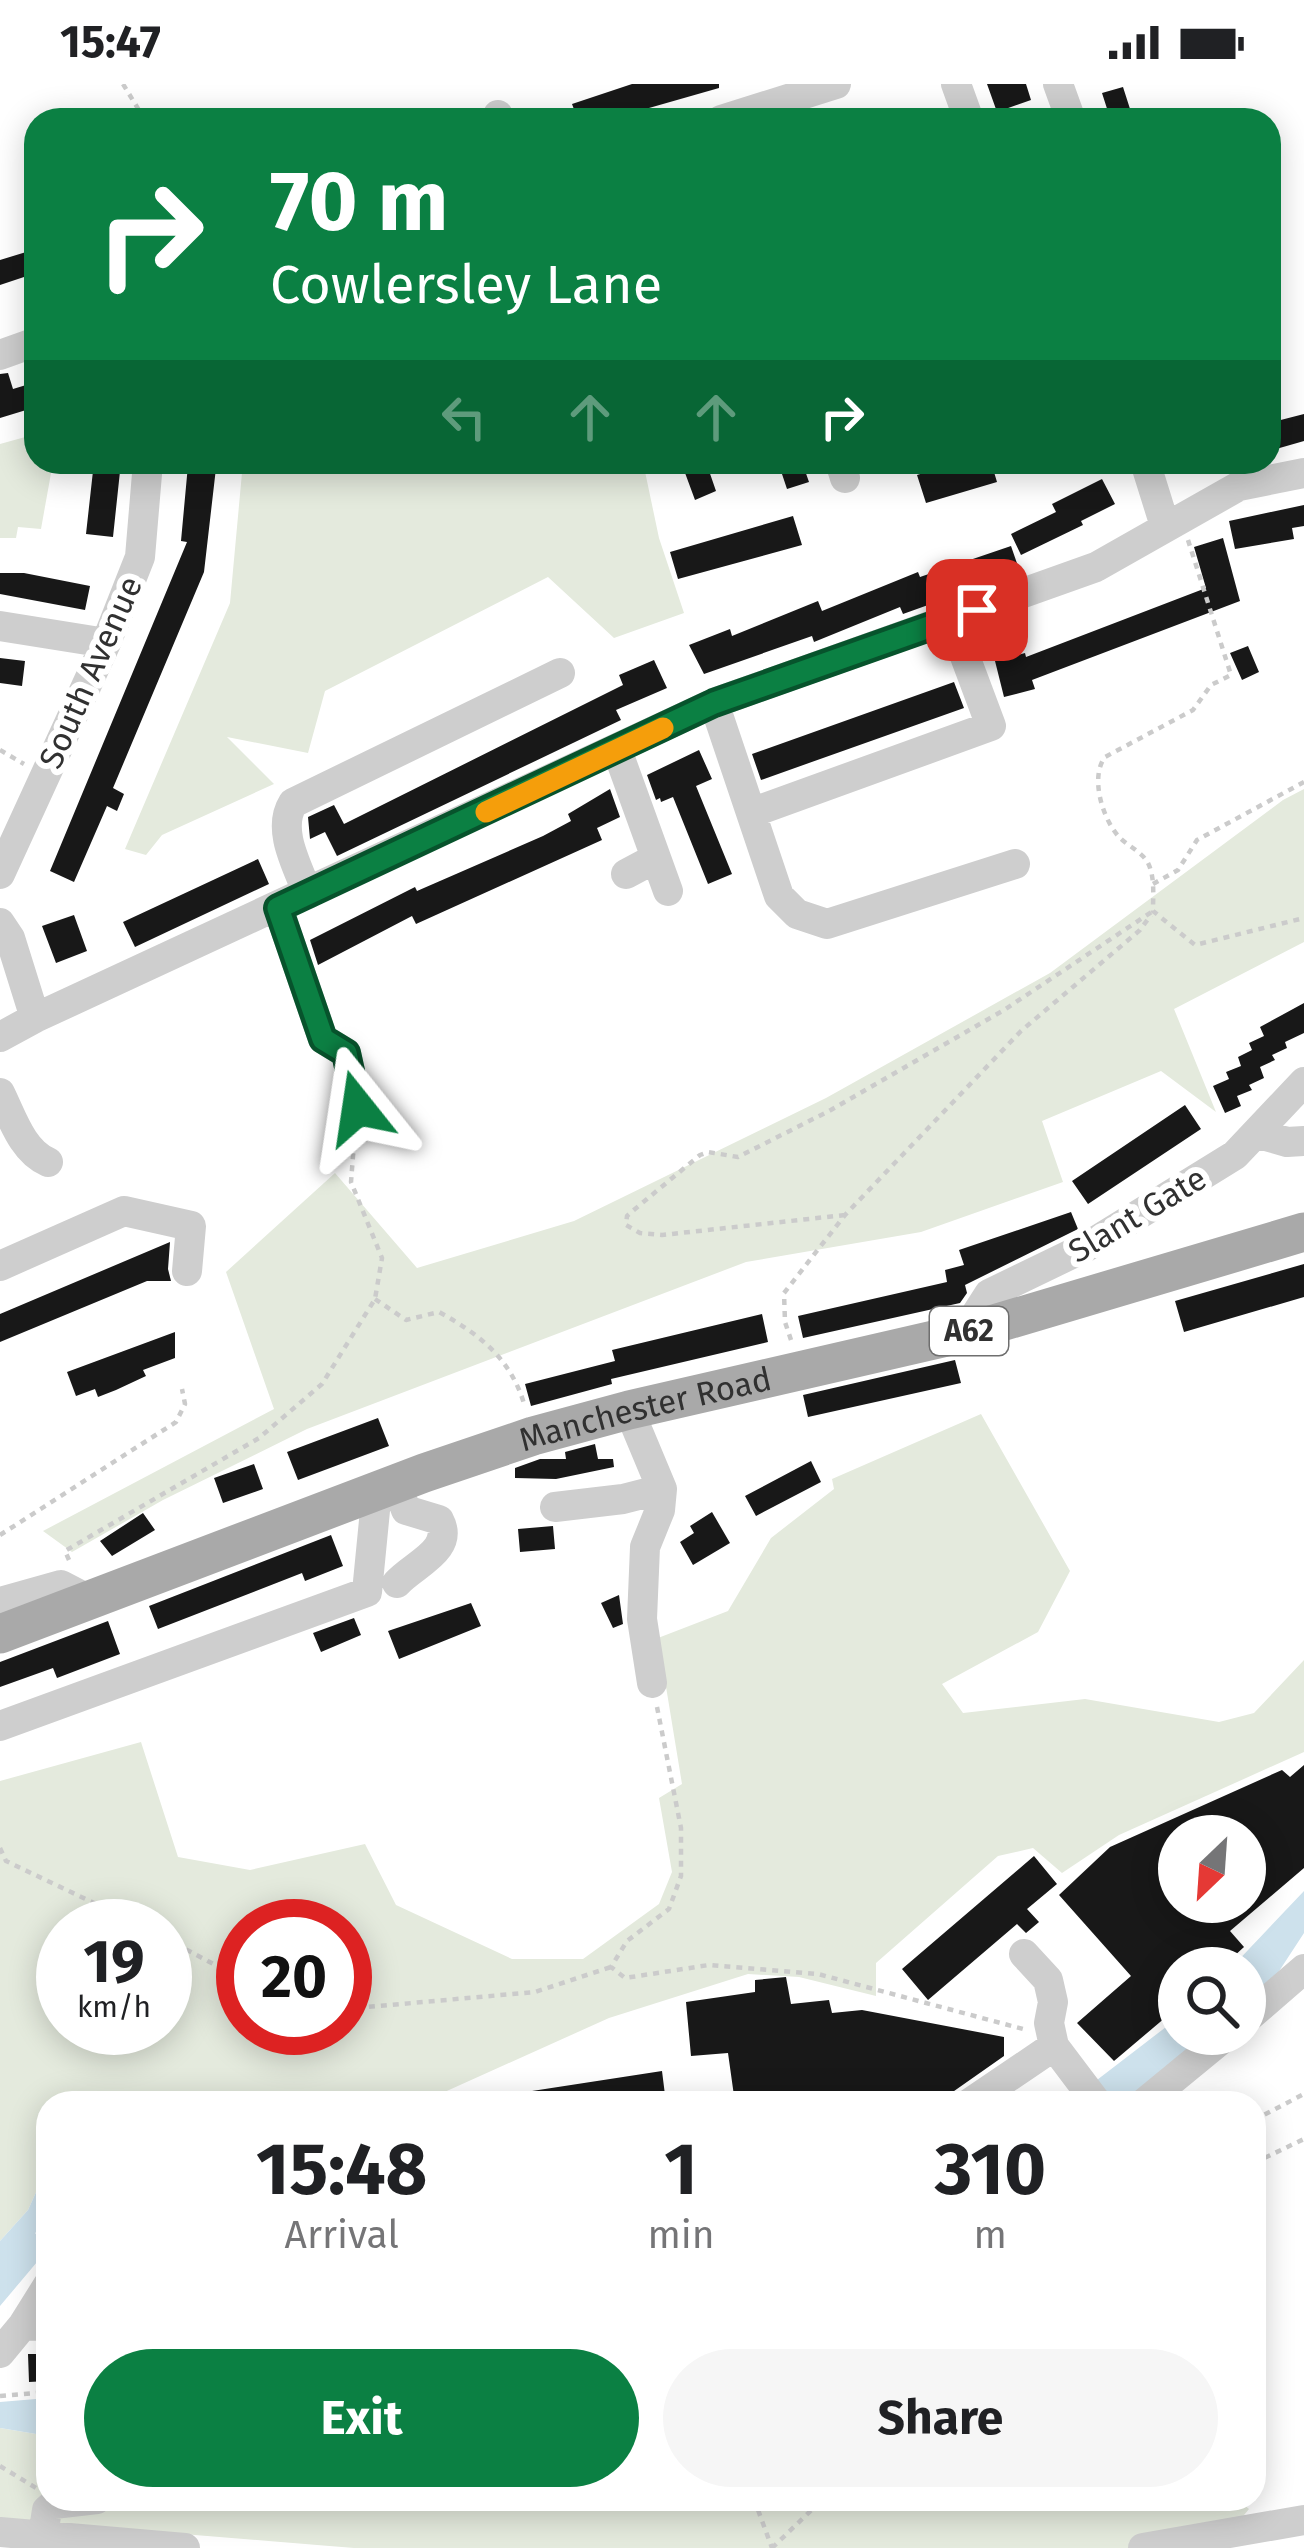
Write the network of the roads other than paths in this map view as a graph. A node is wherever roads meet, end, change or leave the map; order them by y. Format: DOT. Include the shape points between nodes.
graph roads {
  1 [pos="836,84"];
  2 [pos="759,108"];
  3 [pos="1304,473"];
  4 [pos="147,474"];
  5 [pos="1151,474"];
  6 [pos="1173,522"];
  7 [pos="951,619"];
  8 [pos="0,626"];
  9 [pos="106,643"];
  10 [pos="560,673"];
  11 [pos="714,703"];
  12 [pos="617,750"];
  13 [pos="751,813"];
  14 [pos="656,858"];
  15 [pos="1015,864"];
  16 [pos="0,874"];
  17 [pos="626,874"];
  18 [pos="668,891"];
  19 [pos="308,894"];
  20 [pos="278,908"];
  21 [pos="0,923"];
  22 [pos="35,1018"];
  23 [pos="0,1037"];
  24 [pos="1304,1082"];
  25 [pos="0,1093"];
  26 [pos="358,1108"];
  27 [pos="1259,1134"];
  28 [pos="1304,1141"];
  29 [pos="47,1162"];
  30 [pos="1304,1232"];
  31 [pos="0,1266"];
  32 [pos="187,1271"];
  33 [pos="964,1333"];
  34 [pos="629,1410"];
  35 [pos="386,1487"];
  36 [pos="662,1489"];
  37 [pos="555,1507"];
  38 [pos="398,1583"];
  39 [pos="86,1598"];
  40 [pos="0,1602"];
  41 [pos="0,1634"];
  42 [pos="652,1683"];
  43 [pos="0,1726"];
  44 [pos="1024,1954"];
  45 [pos="1304,1969"];
  46 [pos="1266,2002"];
  47 [pos="1054,2046"];
  48 [pos="1202,2055"];
  49 [pos="988,2091"];
  50 [pos="1090,2091"];
  51 [pos="1159,2091"];
  52 [pos="35,2326"];
  53 [pos="0,2353"];
  54 [pos="46,2511"];
  55 [pos="1304,2520"];
  56 [pos="0,2532"];
  57 [pos="43,2535"];
  58 [pos="185,2548"];
  59 [pos="1143,2548"];
  1 -- 2 [label="street"];
  3 -- 6 [label="street" via="1239,486"];
  4 -- 9 [label="street, South Avenue" via="140,557"];
  5 -- 6 [label="street"];
  6 -- 7 [label="street" via="1096,567"];
  7 -- 11 [label="street"];
  7 -- 13 [label="street" via="991,726"];
  8 -- 9 [label="street"];
  9 -- 16 [label="street, South Avenue"];
  10 -- 19 [label="street" via="293,803 289,842"];
  11 -- 12 [label="street"];
  11 -- 13 [label="street"];
  12 -- 14 [label="street"];
  12 -- 19 [label="street"];
  13 -- 15 [label="street" via="778,896 796,914 826,924"];
  14 -- 17 [label="street"];
  14 -- 18 [label="street"];
  19 -- 20 [label="street"];
  20 -- 22 [label="street"];
  20 -- 26 [label="street" via="323,1039 346,1053"];
  21 -- 22 [label="street"];
  22 -- 23 [label="street"];
  24 -- 27 [label="street, Slant Gate"];
  25 -- 29 [label="street" via="28,1147"];
  27 -- 28 [label="street"];
  27 -- 33 [label="street, Slant Gate" via="1086,1247 988,1294"];
  30 -- 33 [label="main road, Manchester Road / A62"];
  31 -- 32 [label="street" via="124,1211 191,1226"];
  33 -- 34 [label="main road, Manchester Road / A62"];
  34 -- 35 [label="main road, Manchester Road / A62"];
  34 -- 36 [label="street"];
  35 -- 38 [label="street" via="406,1510 439,1520 444,1530 435,1552"];
  35 -- 39 [label="main road, Manchester Road / A62"];
  35 -- 43 [label="street" via="367,1592"];
  36 -- 37 [label="street"];
  36 -- 42 [label="street" via="645,1547 642,1619"];
  39 -- 40 [label="street" via="61,1585"];
  39 -- 41 [label="main road, Manchester Road / A62"];
  44 -- 47 [label="street" via="1048,1980"];
  45 -- 46 [label="street"];
  47 -- 49 [label="street"];
  47 -- 50 [label="street"];
  48 -- 51 [label="street"];
  52 -- 53 [label="street"];
  54 -- 57 [label="street"];
  55 -- 59 [label="street"];
  56 -- 57 [label="street"];
  57 -- 58 [label="street"];
}
